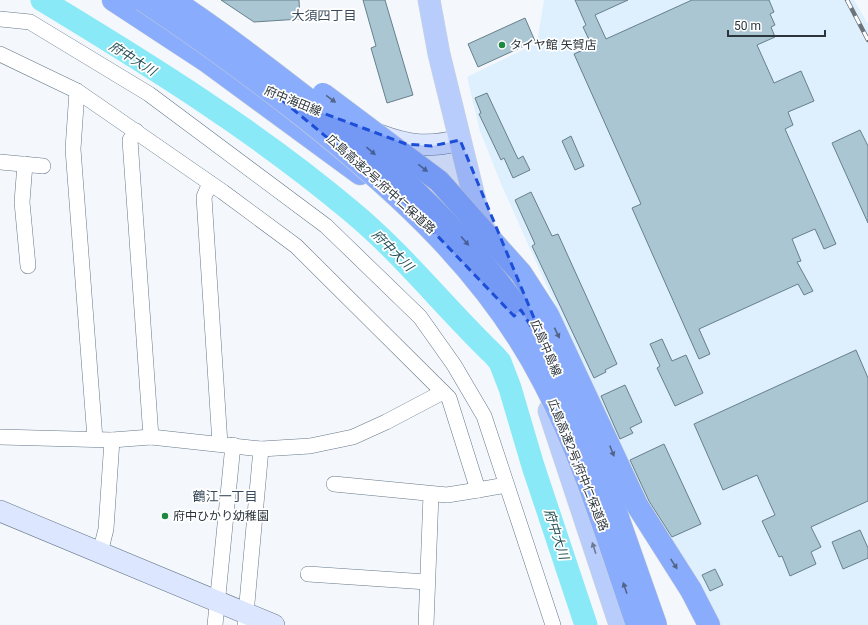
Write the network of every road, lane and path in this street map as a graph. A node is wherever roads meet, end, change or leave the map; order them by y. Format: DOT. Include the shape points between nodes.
graph roads {
  1 [pos="113,0"];
  2 [pos="122,0"];
  3 [pos="142,0"];
  4 [pos="173,0"];
  5 [pos="181,0"];
  6 [pos="429,0"];
  7 [pos="0,18"];
  8 [pos="0,54"];
  9 [pos="77,90"];
  10 [pos="136,131"];
  11 [pos="460,140"];
  12 [pos="0,162"];
  13 [pos="25,164"];
  14 [pos="43,166"];
  15 [pos="210,183"];
  16 [pos="28,266"];
  17 [pos="514,316"];
  18 [pos="443,392"];
  19 [pos="0,437"];
  20 [pos="151,437"];
  21 [pos="95,440"];
  22 [pos="112,440"];
  23 [pos="226,444"];
  24 [pos="262,449"];
  25 [pos="334,484"];
  26 [pos="506,485"];
  27 [pos="478,490"];
  28 [pos="431,494"];
  29 [pos="0,511"];
  30 [pos="100,552"];
  31 [pos="308,574"];
  32 [pos="427,582"];
  33 [pos="217,601"];
  34 [pos="246,619"];
  35 [pos="215,625"];
  36 [pos="274,625"];
  37 [pos="426,625"];
  38 [pos="553,625"];
  39 [pos="620,625"];
  40 [pos="637,625"];
  41 [pos="651,625"];
  42 [pos="656,625"];
  43 [pos="709,625"];
  1 -- 17 [label="highway" via="206,62 392,199 476,274"];
  2 -- 11 [label="main road, 府中海田線" via="269,93 406,144 432,146"];
  40 -- 3 [label="highway, 広島高速2号;府中仁保道路, one-way, bridge" via="593,497 544,381 500,312 470,272 405,202 346,151 269,89"];
  4 -- 42 [label="highway, 広島高速2号;府中仁保道路, one-way, bridge" via="282,79 376,154 449,223 510,296 558,371 577,410 594,450"];
  5 -- 43 [label="highway, one-way, bridge" via="279,62 423,167 452,194 521,273 548,315 637,505 691,590"];
  6 -- 11 [label="main road, 広島中島線"];
  7 -- 26 [label="street" via="30,22 149,94 326,226 420,317 454,365 484,416"];
  8 -- 9 [label="street"];
  9 -- 10 [label="street"];
  9 -- 21 [label="street" via="73,150"];
  10 -- 15 [label="street"];
  10 -- 20 [label="street" via="130,140"];
  11 -- 17 [label="main road, 広島中島線" via="487,248"];
  11 -- 41 [label="main road, 広島中島線" via="623,532"];
  12 -- 13 [label="street"];
  13 -- 14 [label="street"];
  13 -- 16 [label="street" via="22,202"];
  15 -- 18 [label="street" via="296,246"];
  15 -- 23 [label="street" via="204,198"];
  39 -- 17 [label="main road, 広島中島線, one-way" via="549,410"];
  18 -- 24 [label="street" via="352,437 310,446"];
  18 -- 27 [label="street" via="449,398"];
  19 -- 21 [label="street"];
  20 -- 22 [label="street"];
  20 -- 23 [label="street"];
  21 -- 22 [label="street"];
  22 -- 30 [label="street" via="106,529"];
  23 -- 24 [label="street"];
  23 -- 33 [label="street"];
  24 -- 34 [label="street"];
  25 -- 28 [label="street"];
  26 -- 27 [label="street"];
  26 -- 38 [label="street"];
  27 -- 28 [label="street" via="447,495"];
  28 -- 32 [label="street"];
  29 -- 30 [label="main road"];
  30 -- 33 [label="main road"];
  31 -- 32 [label="street"];
  32 -- 37 [label="street"];
  33 -- 34 [label="main road"];
  33 -- 35 [label="street"];
  34 -- 36 [label="main road"];
}
